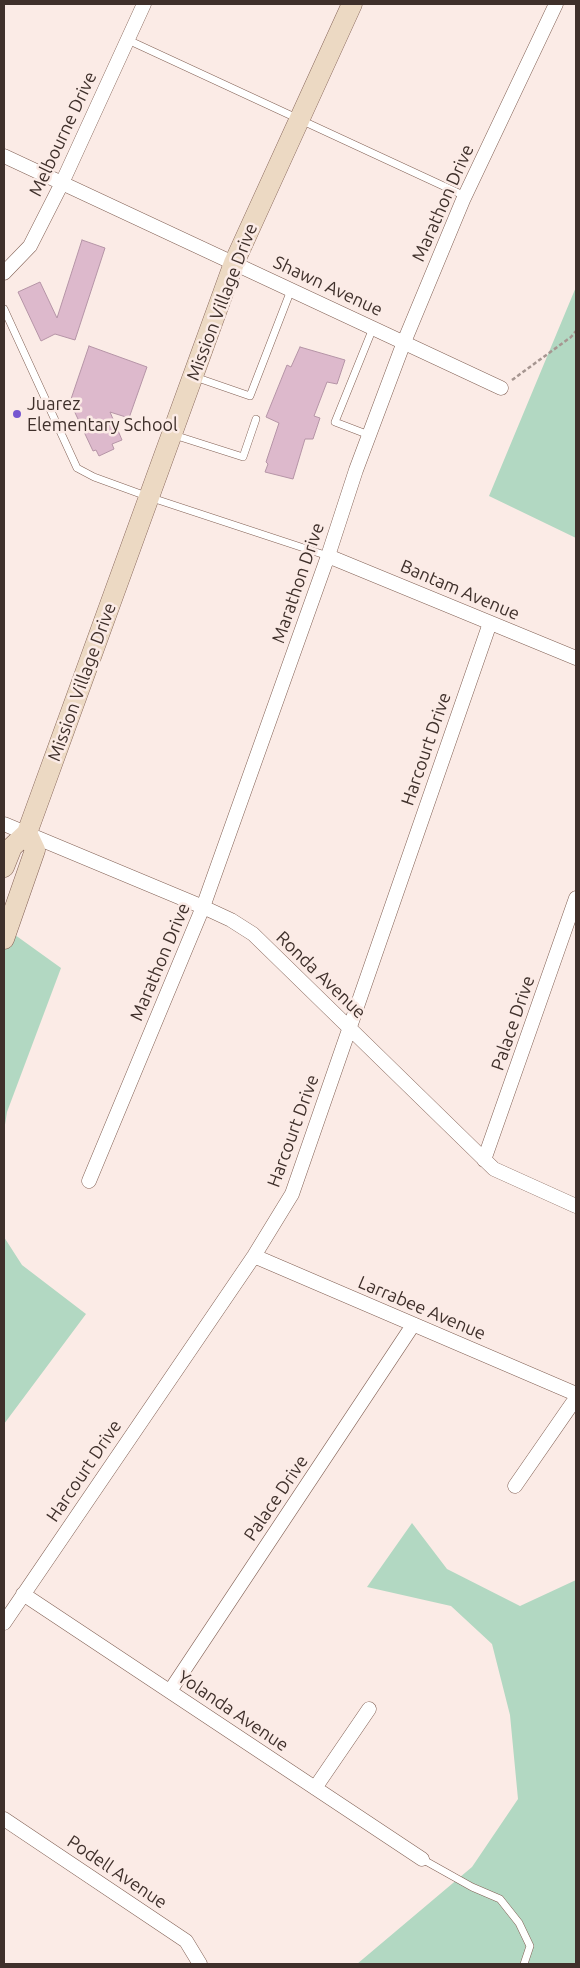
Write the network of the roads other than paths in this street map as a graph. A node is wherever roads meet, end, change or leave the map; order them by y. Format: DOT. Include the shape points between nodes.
graph roads {
  1 [pos="144,4"];
  2 [pos="352,4"];
  3 [pos="556,4"];
  4 [pos="128,40"];
  5 [pos="299,119"];
  6 [pos="4,156"];
  7 [pos="62,183"];
  8 [pos="465,196"];
  9 [pos="234,263"];
  10 [pos="4,273"];
  11 [pos="291,289"];
  12 [pos="4,309"];
  13 [pos="373,327"];
  14 [pos="404,342"];
  15 [pos="193,376"];
  16 [pos="501,388"];
  17 [pos="256,419"];
  18 [pos="172,434"];
  19 [pos="369,435"];
  20 [pos="149,497"];
  21 [pos="328,556"];
  22 [pos="490,623"];
  23 [pos="576,658"];
  24 [pos="4,824"];
  25 [pos="27,833"];
  26 [pos="4,867"];
  27 [pos="576,898"];
  28 [pos="203,907"];
  29 [pos="4,939"];
  30 [pos="350,1029"];
  31 [pos="484,1160"];
  32 [pos="89,1181"];
  33 [pos="576,1206"];
  34 [pos="254,1256"];
  35 [pos="413,1324"];
  36 [pos="576,1394"];
  37 [pos="576,1398"];
  38 [pos="515,1486"];
  39 [pos="23,1594"];
  40 [pos="4,1623"];
  41 [pos="170,1692"];
  42 [pos="368,1709"];
  43 [pos="314,1788"];
  44 [pos="4,1819"];
  45 [pos="422,1858"];
  46 [pos="200,1964"];
  47 [pos="524,1964"];
  1 -- 4 [label="street, Melbourne Drive"];
  2 -- 5 [label="main road, Mission Village Drive"];
  3 -- 8 [label="street, Marathon Drive"];
  4 -- 5 [label="lane"];
  4 -- 7 [label="street, Melbourne Drive"];
  5 -- 8 [label="lane"];
  5 -- 9 [label="main road, Mission Village Drive"];
  6 -- 7 [label="street, Shawn Avenue"];
  7 -- 9 [label="street, Shawn Avenue"];
  7 -- 10 [label="street, Melbourne Drive" via="30,246"];
  8 -- 14 [label="street, Marathon Drive"];
  9 -- 11 [label="street, Shawn Avenue"];
  9 -- 15 [label="main road, Mission Village Drive"];
  11 -- 13 [label="street, Shawn Avenue"];
  11 -- 15 [label="lane" via="250,396"];
  12 -- 20 [label="lane" via="78,468"];
  13 -- 14 [label="street, Shawn Avenue"];
  13 -- 19 [label="lane" via="334,422"];
  14 -- 16 [label="street, Shawn Avenue"];
  14 -- 19 [label="street, Marathon Drive"];
  15 -- 18 [label="main road, Mission Village Drive"];
  17 -- 18 [label="lane" via="243,457"];
  18 -- 20 [label="main road, Mission Village Drive"];
  19 -- 21 [label="street, Marathon Drive"];
  20 -- 21 [label="lane"];
  20 -- 25 [label="main road, Mission Village Drive"];
  21 -- 22 [label="street, Bantam Avenue"];
  21 -- 28 [label="street, Marathon Drive"];
  22 -- 23 [label="street, Bantam Avenue"];
  22 -- 30 [label="street, Harcourt Drive"];
  24 -- 25 [label="street, Ronda Avenue"];
  25 -- 26 [label="main road, Mission Village Drive" via="12,847"];
  25 -- 28 [label="street, Ronda Avenue"];
  25 -- 29 [label="main road" via="34,850"];
  27 -- 31 [label="street, Palace Drive"];
  28 -- 30 [label="street, Ronda Avenue" via="253,934"];
  28 -- 32 [label="street, Marathon Drive"];
  30 -- 31 [label="street, Ronda Avenue"];
  30 -- 34 [label="street, Harcourt Drive" via="292,1194"];
  31 -- 33 [label="street, Ronda Avenue" via="494,1169"];
  34 -- 35 [label="street, Larrabee Avenue"];
  34 -- 39 [label="street, Harcourt Drive"];
  35 -- 36 [label="street, Larrabee Avenue"];
  35 -- 41 [label="street, Palace Drive"];
  37 -- 38 [label="street"];
  39 -- 40 [label="street, Harcourt Drive"];
  39 -- 41 [label="street, Yolanda Avenue"];
  41 -- 43 [label="street, Yolanda Avenue"];
  42 -- 43 [label="street"];
  43 -- 45 [label="street, Yolanda Avenue"];
  44 -- 46 [label="street, Podell Avenue" via="186,1940"];
  45 -- 47 [label="lane" via="500,1899 519,1923 530,1946"];
}
